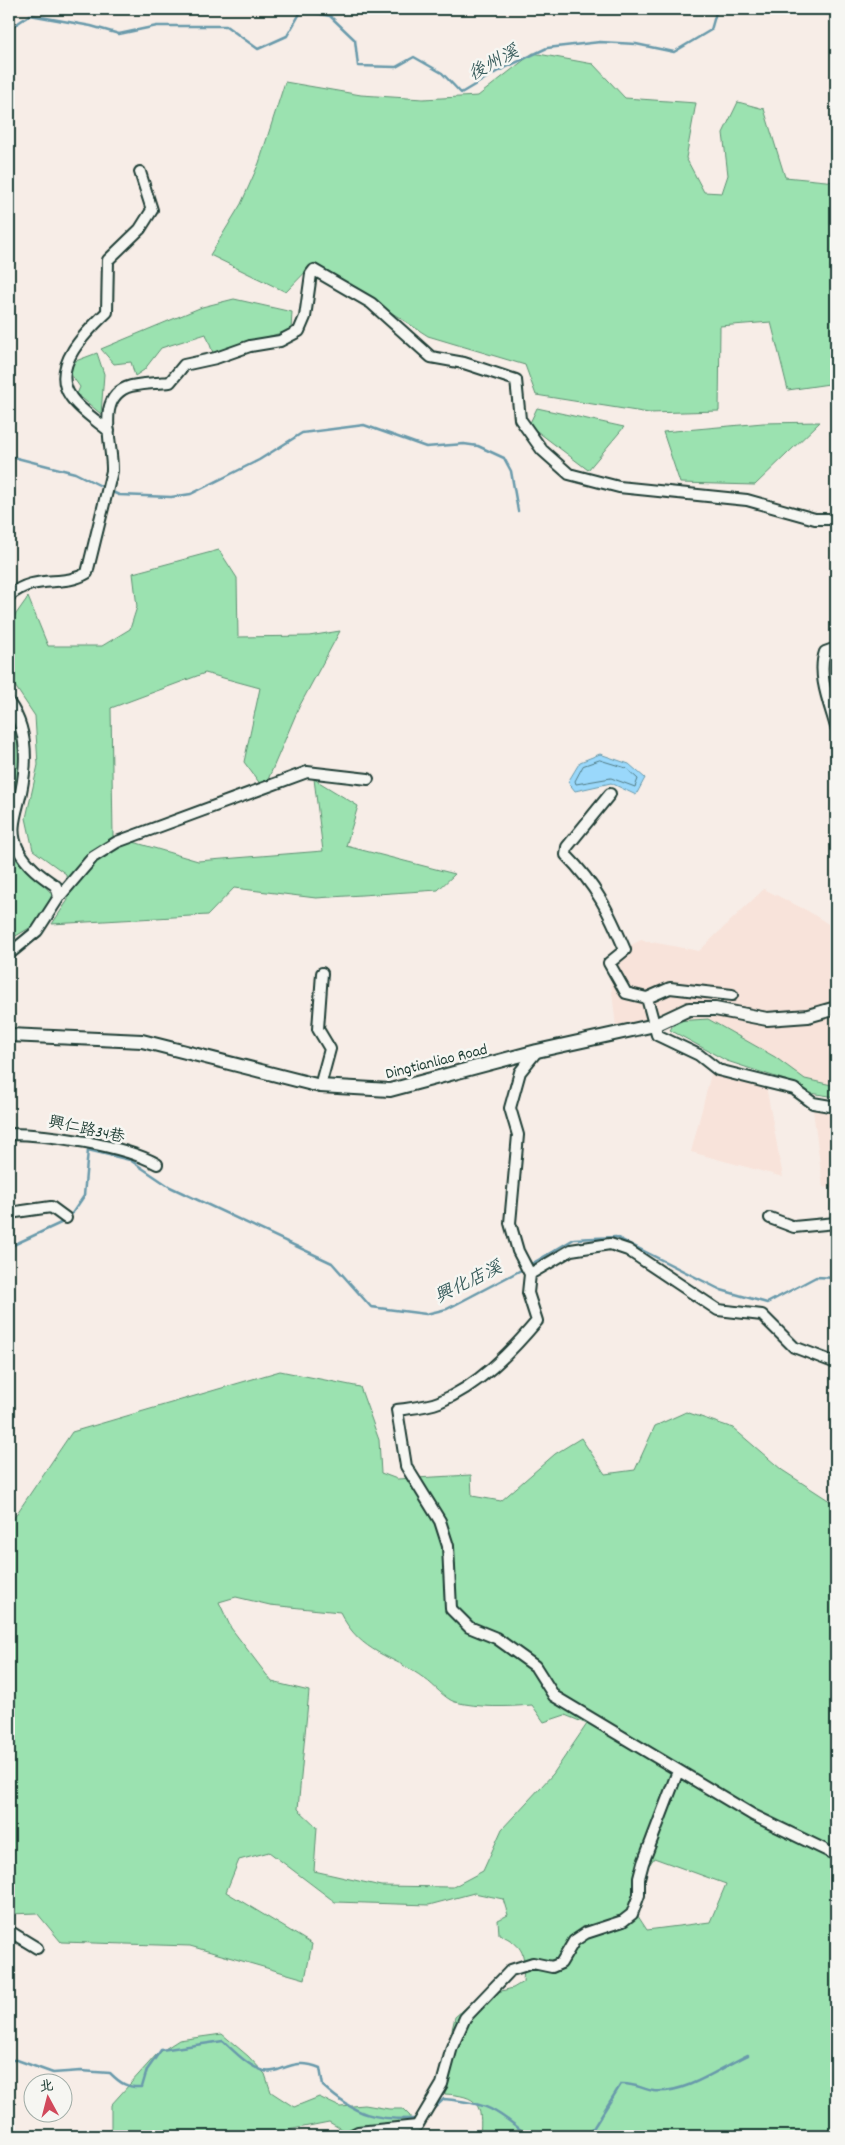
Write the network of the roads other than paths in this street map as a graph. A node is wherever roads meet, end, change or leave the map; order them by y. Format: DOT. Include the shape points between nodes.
graph roads {
  1 [pos="140,172"];
  2 [pos="109,431"];
  3 [pos="836,518"];
  4 [pos="9,596"];
  5 [pos="836,648"];
  6 [pos="9,704"];
  7 [pos="836,727"];
  8 [pos="368,779"];
  9 [pos="610,794"];
  10 [pos="59,897"];
  11 [pos="9,954"];
  12 [pos="322,973"];
  13 [pos="732,995"];
  14 [pos="647,998"];
  15 [pos="836,1008"];
  16 [pos="655,1026"];
  17 [pos="9,1035"];
  18 [pos="537,1051"];
  19 [pos="320,1086"];
  20 [pos="836,1107"];
  21 [pos="9,1134"];
  22 [pos="157,1164"];
  23 [pos="9,1213"];
  24 [pos="66,1218"];
  25 [pos="770,1218"];
  26 [pos="836,1223"];
  27 [pos="530,1274"];
  28 [pos="836,1363"];
  29 [pos="678,1771"];
  30 [pos="836,1855"];
  31 [pos="9,1931"];
  32 [pos="37,1948"];
  33 [pos="350,2136"];
  1 -- 2 [label="street" via="152,210 140,229 108,260 107,312 81,337 65,373 65,386 71,398"];
  2 -- 3 [label="street" via="109,406 118,392 132,386 170,382 184,365 280,340 299,331 314,270 372,303 432,357 464,363 516,380 520,419 542,450 569,474 619,487 747,500 815,519"];
  2 -- 4 [label="street" via="112,471 87,573 78,578 29,583"];
  5 -- 7 [label="street" via="825,652 822,660"];
  6 -- 10 [label="street" via="21,724 25,764 12,822 17,847 32,870 56,886"];
  8 -- 10 [label="street" via="308,772 117,842 93,858"];
  9 -- 14 [label="street" via="567,847 566,855 585,874 606,906 625,950 609,964 626,993"];
  10 -- 11 [label="street" via="36,931"];
  12 -- 19 [label="street" via="318,1028 330,1049"];
  13 -- 14 [label="street" via="670,988"];
  14 -- 16 [label="street"];
  15 -- 16 [label="street, Dingtianliao Road" via="808,1016 767,1019 715,1009 689,1009"];
  16 -- 18 [label="street, Dingtianliao Road"];
  16 -- 20 [label="street" via="657,1035 699,1055 718,1070 794,1089 813,1103"];
  17 -- 19 [label="street, Dingtianliao Road" via="142,1041"];
  18 -- 19 [label="street, Dingtianliao Road" via="390,1090"];
  18 -- 27 [label="street" via="520,1072 510,1108 518,1135 510,1223 518,1251"];
  21 -- 22 [label="street, 興仁路34巷" via="38,1134 141,1155"];
  23 -- 24 [label="street" via="51,1207"];
  25 -- 26 [label="street" via="794,1227"];
  27 -- 28 [label="street" via="571,1250 610,1244 628,1250 718,1310 762,1315 794,1348"];
  27 -- 29 [label="street" via="528,1293 537,1321 520,1341 468,1388 437,1403 397,1410 406,1466 440,1521 446,1538 451,1609 469,1626 496,1638 535,1666 554,1696"];
  29 -- 30 [label="street" via="753,1815"];
  29 -- 33 [label="street" via="643,1862 639,1895 632,1914 623,1921 586,1933 574,1941 561,1963 552,1967 533,1963 511,1970 465,2018 452,2047 442,2084 417,2126 358,2132"];
  31 -- 32 [label="street"];
}
